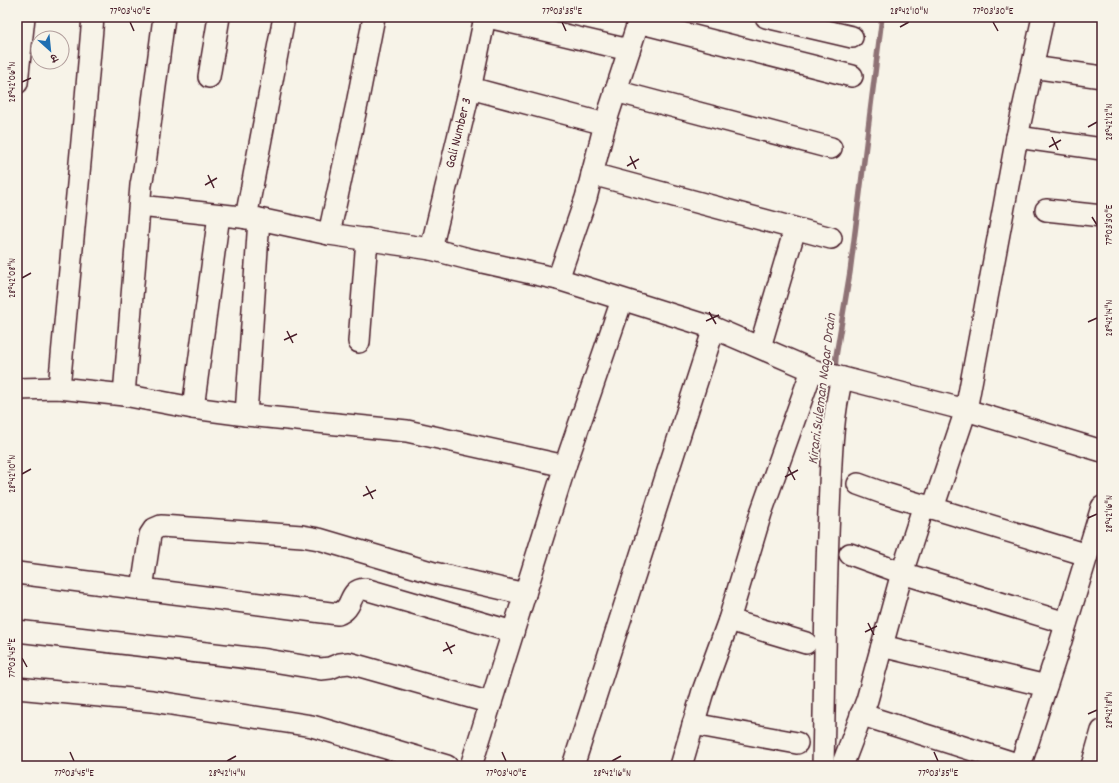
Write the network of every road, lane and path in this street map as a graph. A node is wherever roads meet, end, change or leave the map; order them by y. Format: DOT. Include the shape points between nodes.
graph roads {
  1 [pos="24,17"];
  2 [pos="93,17"];
  3 [pos="164,17"];
  4 [pos="219,17"];
  5 [pos="284,17"];
  6 [pos="374,17"];
  7 [pos="485,17"];
  8 [pos="488,17"];
  9 [pos="766,17"];
  10 [pos="1043,17"];
  11 [pos="639,19"];
  12 [pos="852,37"];
  13 [pos="628,50"];
  14 [pos="1032,67"];
  15 [pos="852,76"];
  16 [pos="209,77"];
  17 [pos="1102,77"];
  18 [pos="17,82"];
  19 [pos="470,88"];
  20 [pos="615,91"];
  21 [pos="605,124"];
  22 [pos="1017,137"];
  23 [pos="831,148"];
  24 [pos="1102,149"];
  25 [pos="592,174"];
  26 [pos="140,206"];
  27 [pos="1046,210"];
  28 [pos="219,216"];
  29 [pos="1102,216"];
  30 [pos="253,218"];
  31 [pos="795,229"];
  32 [pos="329,234"];
  33 [pos="831,238"];
  34 [pos="367,239"];
  35 [pos="431,249"];
  36 [pos="558,279"];
  37 [pos="622,300"];
  38 [pos="714,328"];
  39 [pos="359,342"];
  40 [pos="760,347"];
  41 [pos="830,375"];
  42 [pos="59,388"];
  43 [pos="17,389"];
  44 [pos="124,395"];
  45 [pos="193,408"];
  46 [pos="966,410"];
  47 [pos="246,415"];
  48 [pos="1102,451"];
  49 [pos="565,466"];
  50 [pos="858,484"];
  51 [pos="928,506"];
  52 [pos="1102,507"];
  53 [pos="850,554"];
  54 [pos="1087,555"];
  55 [pos="17,573"];
  56 [pos="902,573"];
  57 [pos="142,589"];
  58 [pos="525,594"];
  59 [pos="729,620"];
  60 [pos="1066,623"];
  61 [pos="17,631"];
  62 [pos="513,632"];
  63 [pos="806,643"];
  64 [pos="882,646"];
  65 [pos="1046,686"];
  66 [pos="17,688"];
  67 [pos="491,704"];
  68 [pos="862,714"];
  69 [pos="693,724"];
  70 [pos="1102,732"];
  71 [pos="797,743"];
  72 [pos="447,766"];
  73 [pos="471,766"];
  74 [pos="573,766"];
  75 [pos="680,766"];
  76 [pos="823,766"];
  77 [pos="842,766"];
  78 [pos="1020,766"];
  79 [pos="1092,766"];
  1 -- 18 [label="street"];
  2 -- 42 [label="street"];
  3 -- 26 [label="street"];
  4 -- 16 [label="street"];
  5 -- 30 [label="street"];
  6 -- 32 [label="street"];
  7 -- 19 [label="street, Gali Number 3"];
  8 -- 13 [label="street"];
  9 -- 12 [label="street"];
  10 -- 14 [label="street"];
  11 -- 13 [label="street"];
  11 -- 15 [label="street"];
  13 -- 20 [label="street"];
  14 -- 17 [label="street"];
  14 -- 22 [label="street"];
  19 -- 21 [label="street"];
  19 -- 35 [label="street, Gali Number 3"];
  20 -- 21 [label="street"];
  20 -- 23 [label="street"];
  21 -- 25 [label="street"];
  22 -- 24 [label="street"];
  22 -- 46 [label="street"];
  25 -- 31 [label="street"];
  25 -- 36 [label="street"];
  26 -- 28 [label="street"];
  26 -- 44 [label="street"];
  27 -- 29 [label="street"];
  28 -- 30 [label="street"];
  28 -- 45 [label="street"];
  30 -- 32 [label="street"];
  30 -- 47 [label="street"];
  31 -- 33 [label="street"];
  31 -- 40 [label="street"];
  32 -- 34 [label="street"];
  34 -- 35 [label="street"];
  34 -- 39 [label="street"];
  35 -- 36 [label="street"];
  36 -- 37 [label="street"];
  37 -- 38 [label="street"];
  37 -- 49 [label="street"];
  38 -- 40 [label="street"];
  38 -- 74 [label="street"];
  40 -- 41 [label="street"];
  41 -- 46 [label="street"];
  41 -- 59 [label="street" via="761,513"];
  41 -- 76 [label="street" via="836,404 827,559"];
  42 -- 43 [label="street"];
  42 -- 44 [label="street"];
  44 -- 45 [label="street"];
  45 -- 47 [label="street"];
  46 -- 48 [label="street"];
  46 -- 51 [label="street"];
  47 -- 49 [label="street" via="407,432"];
  49 -- 58 [label="street"];
  50 -- 51 [label="street"];
  51 -- 54 [label="street"];
  51 -- 56 [label="street"];
  52 -- 54 [label="street"];
  53 -- 56 [label="street"];
  54 -- 60 [label="street"];
  55 -- 57 [label="street"];
  56 -- 60 [label="street"];
  56 -- 64 [label="street"];
  57 -- 58 [label="street" via="150,535 154,529 161,526 319,539 434,573"];
  57 -- 62 [label="street" via="338,614 347,609 358,589 365,588"];
  58 -- 62 [label="street"];
  59 -- 63 [label="street"];
  59 -- 69 [label="street"];
  60 -- 65 [label="street"];
  61 -- 67 [label="street" via="267,660 321,669 349,663"];
  62 -- 67 [label="street"];
  64 -- 65 [label="street"];
  64 -- 68 [label="street"];
  65 -- 78 [label="street"];
  66 -- 72 [label="street" via="152,701 312,726"];
  67 -- 73 [label="street"];
  68 -- 77 [label="street"];
  68 -- 78 [label="street"];
  69 -- 71 [label="street"];
  69 -- 75 [label="street"];
  70 -- 79 [label="street"];
}
